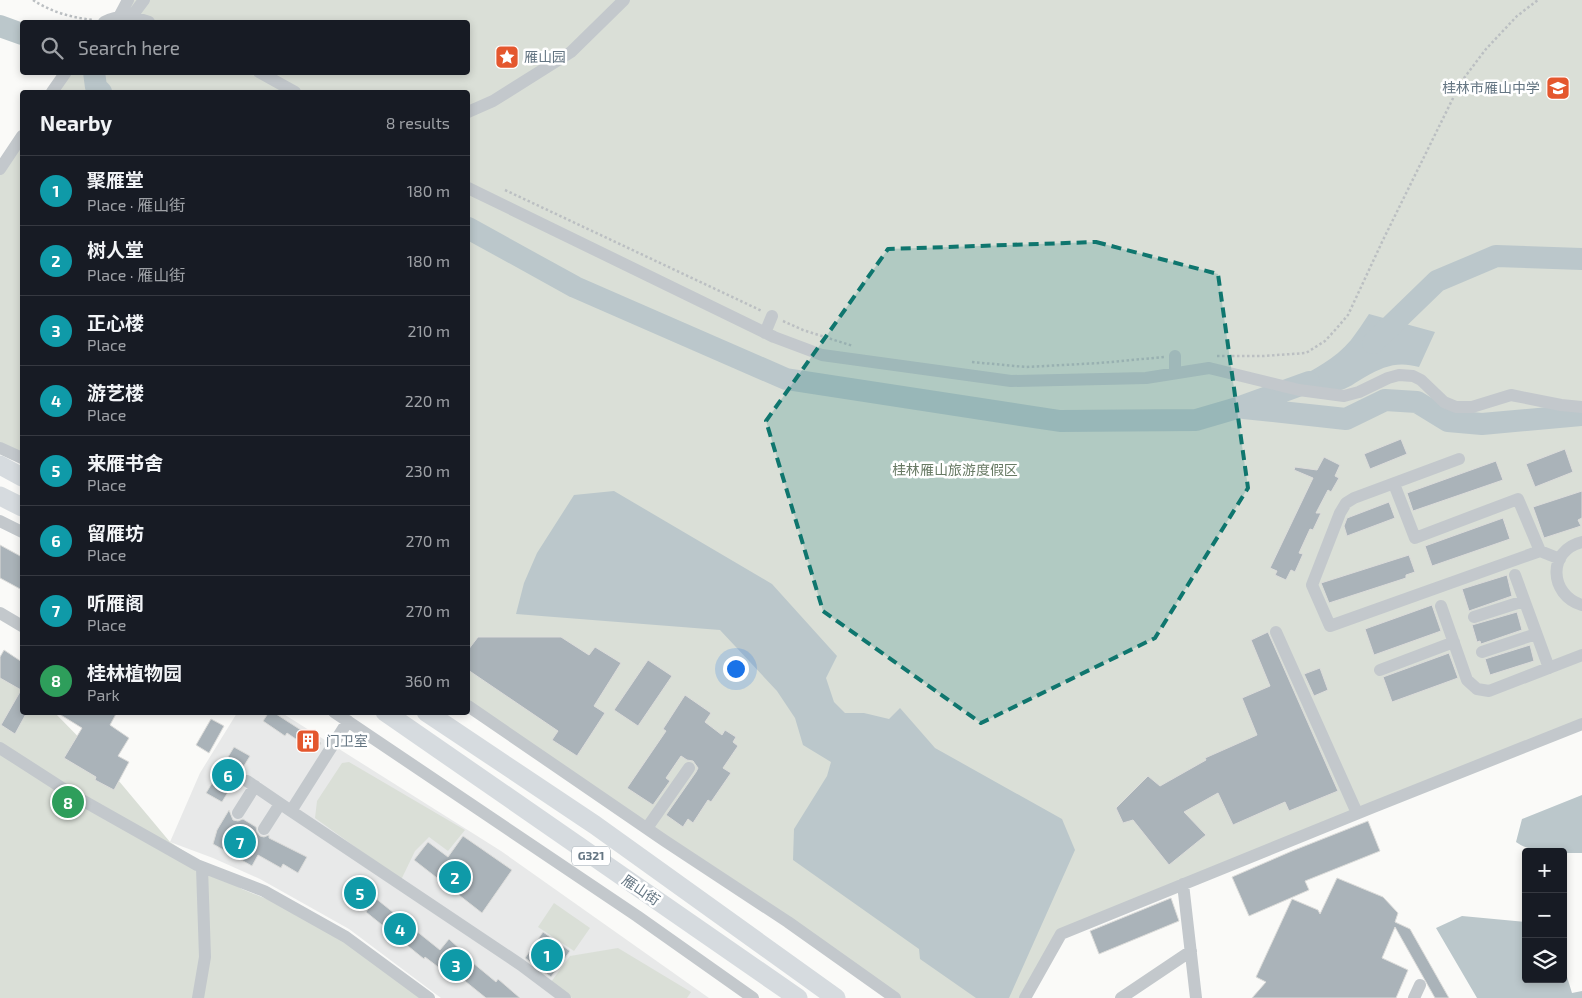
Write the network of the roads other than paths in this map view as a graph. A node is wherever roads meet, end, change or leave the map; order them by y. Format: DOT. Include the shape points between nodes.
graph roads {
  1 [pos="128,0"];
  2 [pos="144,0"];
  3 [pos="624,0"];
  4 [pos="118,16"];
  5 [pos="132,16"];
  6 [pos="109,20"];
  7 [pos="143,20"];
  8 [pos="64,75"];
  9 [pos="265,75"];
  10 [pos="53,90"];
  11 [pos="291,90"];
  12 [pos="470,111"];
  13 [pos="20,139"];
  14 [pos="0,169"];
  15 [pos="470,189"];
  16 [pos="772,316"];
  17 [pos="765,333"];
  18 [pos="1174,356"];
  19 [pos="1175,374"];
  20 [pos="1582,406"];
  21 [pos="0,448"];
  22 [pos="20,457"];
  23 [pos="1459,459"];
  24 [pos="0,465"];
  25 [pos="20,476"];
  26 [pos="1394,484"];
  27 [pos="0,496"];
  28 [pos="20,505"];
  29 [pos="0,521"];
  30 [pos="20,531"];
  31 [pos="1582,542"];
  32 [pos="1540,551"];
  33 [pos="1560,559"];
  34 [pos="1515,575"];
  35 [pos="1524,601"];
  36 [pos="1582,605"];
  37 [pos="1441,606"];
  38 [pos="0,613"];
  39 [pos="1474,617"];
  40 [pos="20,625"];
  41 [pos="1276,632"];
  42 [pos="1536,634"];
  43 [pos="1454,642"];
  44 [pos="1482,652"];
  45 [pos="1582,655"];
  46 [pos="1549,668"];
  47 [pos="1380,670"];
  48 [pos="470,707"];
  49 [pos="338,715"];
  50 [pos="389,715"];
  51 [pos="431,715"];
  52 [pos="348,722"];
  53 [pos="1582,724"];
  54 [pos="0,748"];
  55 [pos="690,768"];
  56 [pos="280,804"];
  57 [pos="291,811"];
  58 [pos="238,813"];
  59 [pos="1357,813"];
  60 [pos="647,828"];
  61 [pos="264,829"];
  62 [pos="202,868"];
  63 [pos="1183,884"];
  64 [pos="1191,951"];
  65 [pos="1420,985"];
  66 [pos="198,998"];
  67 [pos="429,998"];
  68 [pos="564,998"];
  69 [pos="753,998"];
  70 [pos="798,998"];
  71 [pos="836,998"];
  72 [pos="895,998"];
  73 [pos="1025,998"];
  74 [pos="1121,998"];
  75 [pos="1196,998"];
  76 [pos="1414,998"];
  1 -- 4 [label="street"];
  2 -- 5 [label="street"];
  3 -- 12 [label="street" via="571,52 493,101"];
  4 -- 5 [label="street"];
  4 -- 6 [label="street"];
  5 -- 7 [label="street"];
  8 -- 10 [label="street"];
  9 -- 11 [label="street"];
  13 -- 14 [label="street"];
  15 -- 17 [label="street"];
  16 -- 17 [label="street"];
  17 -- 19 [label="street" via="822,355 1011,381 1146,378"];
  18 -- 19 [label="street"];
  19 -- 20 [label="street" via="1209,368 1299,390 1344,396 1388,378 1413,376 1444,402 1456,407 1472,407 1511,395"];
  21 -- 22 [label="street"];
  23 -- 26 [label="street"];
  24 -- 25 [label="highway"];
  26 -- 32 [label="street" via="1415,538 1518,499"];
  26 -- 32 [label="street" via="1350,500 1341,510 1312,585 1330,626"];
  27 -- 28 [label="highway"];
  29 -- 30 [label="street"];
  31 -- 33 [label="street" via="1568,548"];
  32 -- 33 [label="street"];
  33 -- 36 [label="street" via="1557,582 1567,598"];
  34 -- 35 [label="street"];
  35 -- 39 [label="street"];
  35 -- 42 [label="street"];
  37 -- 43 [label="street"];
  38 -- 40 [label="street"];
  41 -- 59 [label="street"];
  42 -- 44 [label="street"];
  42 -- 46 [label="street"];
  43 -- 46 [label="street" via="1467,680 1477,689 1489,690"];
  43 -- 47 [label="street"];
  45 -- 46 [label="street"];
  48 -- 60 [label="street"];
  49 -- 52 [label="street"];
  50 -- 70 [label="highway, 雁山街 / G321"];
  51 -- 71 [label="highway, 雁山街 / G321" via="595,824"];
  52 -- 57 [label="street"];
  52 -- 69 [label="street"];
  53 -- 59 [label="street"];
  54 -- 62 [label="street" via="73,795"];
  55 -- 60 [label="street"];
  56 -- 57 [label="street"];
  56 -- 58 [label="street" via="251,784"];
  56 -- 61 [label="street"];
  57 -- 68 [label="street" via="521,965"];
  59 -- 63 [label="street"];
  60 -- 72 [label="street"];
  62 -- 66 [label="street" via="205,957"];
  62 -- 67 [label="street" via="264,891 346,937"];
  63 -- 64 [label="street"];
  63 -- 73 [label="street" via="1061,934"];
  64 -- 74 [label="street"];
  64 -- 75 [label="street"];
  65 -- 76 [label="street"];
}
